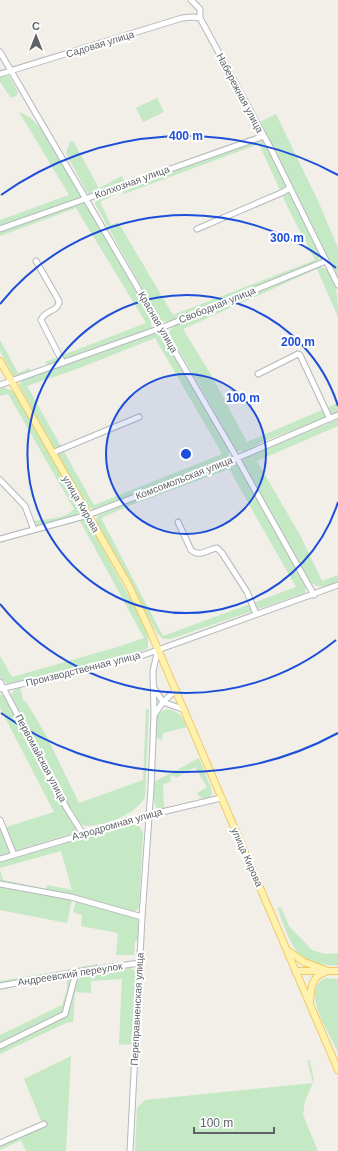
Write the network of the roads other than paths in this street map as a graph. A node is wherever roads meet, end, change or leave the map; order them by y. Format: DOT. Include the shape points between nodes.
graph roads {
  1 [pos="191,0"];
  2 [pos="200,18"];
  3 [pos="0,52"];
  4 [pos="11,70"];
  5 [pos="0,74"];
  6 [pos="264,136"];
  7 [pos="290,188"];
  8 [pos="87,199"];
  9 [pos="0,229"];
  10 [pos="197,229"];
  11 [pos="36,261"];
  12 [pos="326,261"];
  13 [pos="338,285"];
  14 [pos="161,328"];
  15 [pos="0,361"];
  16 [pos="63,363"];
  17 [pos="258,374"];
  18 [pos="12,382"];
  19 [pos="0,385"];
  20 [pos="338,416"];
  21 [pos="139,417"];
  22 [pos="330,419"];
  23 [pos="52,453"];
  24 [pos="237,458"];
  25 [pos="0,480"];
  26 [pos="88,515"];
  27 [pos="178,522"];
  28 [pos="34,530"];
  29 [pos="0,539"];
  30 [pos="338,585"];
  31 [pos="314,595"];
  32 [pos="256,614"];
  33 [pos="159,648"];
  34 [pos="166,666"];
  35 [pos="154,671"];
  36 [pos="0,682"];
  37 [pos="154,687"];
  38 [pos="2,689"];
  39 [pos="176,690"];
  40 [pos="163,702"];
  41 [pos="185,710"];
  42 [pos="154,715"];
  43 [pos="221,798"];
  44 [pos="149,815"];
  45 [pos="0,820"];
  46 [pos="83,834"];
  47 [pos="14,855"];
  48 [pos="0,859"];
  49 [pos="0,884"];
  50 [pos="142,917"];
  51 [pos="286,949"];
  52 [pos="140,963"];
  53 [pos="295,971"];
  54 [pos="328,971"];
  55 [pos="338,971"];
  56 [pos="76,972"];
  57 [pos="0,986"];
  58 [pos="310,1003"];
  59 [pos="0,1046"];
  60 [pos="338,1070"];
  61 [pos="44,1124"];
  62 [pos="0,1143"];
  63 [pos="130,1151"];
  1 -- 2 [label="street, Набережная улица" via="200,9"];
  2 -- 4 [label="street, Садовая улица" via="182,18"];
  2 -- 6 [label="street, Набережная улица"];
  3 -- 4 [label="street, Красная улица"];
  4 -- 5 [label="street, Садовая улица"];
  4 -- 8 [label="street, Красная улица"];
  6 -- 7 [label="street, Набережная улица"];
  6 -- 8 [label="street, Колхозная улица"];
  7 -- 10 [label="street"];
  7 -- 12 [label="street, Набережная улица"];
  8 -- 9 [label="street, Колхозная улица"];
  8 -- 14 [label="street, Красная улица"];
  11 -- 16 [label="street" via="59,300 56,309 45,314 41,320"];
  12 -- 13 [label="street, Набережная улица"];
  12 -- 14 [label="street, Свободная улица"];
  14 -- 16 [label="street, Свободная улица"];
  14 -- 24 [label="street, Красная улица"];
  15 -- 18 [label="main road, улица Кирова"];
  16 -- 18 [label="street, Свободная улица"];
  17 -- 22 [label="street" via="300,355"];
  18 -- 19 [label="street, Свободная улица"];
  18 -- 23 [label="main road, улица Кирова"];
  20 -- 22 [label="street, Комсомольская улица"];
  21 -- 23 [label="street"];
  22 -- 24 [label="street, Комсомольская улица"];
  23 -- 26 [label="main road, улица Кирова"];
  24 -- 26 [label="street, Комсомольская улица"];
  24 -- 31 [label="street, Красная улица"];
  25 -- 28 [label="street" via="25,506"];
  26 -- 28 [label="street, Комсомольская улица"];
  26 -- 33 [label="main road, улица Кирова" via="129,586"];
  27 -- 32 [label="street" via="194,553 199,554 217,548 222,553 247,592"];
  28 -- 29 [label="street, Комсомольская улица"];
  30 -- 31 [label="street, Производственная улица"];
  31 -- 32 [label="street, Производственная улица"];
  32 -- 33 [label="street, Производственная улица"];
  33 -- 34 [label="main road, улица Кирова"];
  33 -- 35 [label="street"];
  33 -- 38 [label="street, Производственная улица" via="141,656"];
  34 -- 35 [label="street" via="157,667"];
  34 -- 39 [label="main road, улица Кирова"];
  35 -- 37 [label="street"];
  36 -- 38 [label="street, Первомайская улица"];
  37 -- 40 [label="street"];
  37 -- 42 [label="street"];
  38 -- 46 [label="street, Первомайская улица"];
  39 -- 40 [label="street"];
  39 -- 41 [label="main road, улица Кирова"];
  40 -- 41 [label="street"];
  40 -- 42 [label="street"];
  41 -- 43 [label="main road, улица Кирова"];
  42 -- 44 [label="street"];
  43 -- 44 [label="street, Аэродромная улица"];
  43 -- 51 [label="main road, улица Кирова"];
  44 -- 46 [label="street, Аэродромная улица"];
  44 -- 50 [label="street, Переправненская улица"];
  45 -- 47 [label="street"];
  46 -- 47 [label="street, Аэродромная улица"];
  47 -- 48 [label="street, Аэродромная улица"];
  49 -- 50 [label="street" via="71,897"];
  50 -- 52 [label="street, Переправненская улица"];
  51 -- 53 [label="main road, улица Кирова"];
  51 -- 54 [label="main road" via="304,962"];
  52 -- 56 [label="street, Андреевский переулок"];
  52 -- 63 [label="street, Переправненская улица"];
  53 -- 54 [label="main road"];
  53 -- 58 [label="main road, улица Кирова"];
  54 -- 55 [label="main road"];
  54 -- 58 [label="main road" via="318,975 312,982"];
  56 -- 57 [label="street, Андреевский переулок"];
  56 -- 59 [label="street" via="65,1014"];
  58 -- 60 [label="main road, улица Кирова"];
  61 -- 62 [label="street"];
}
